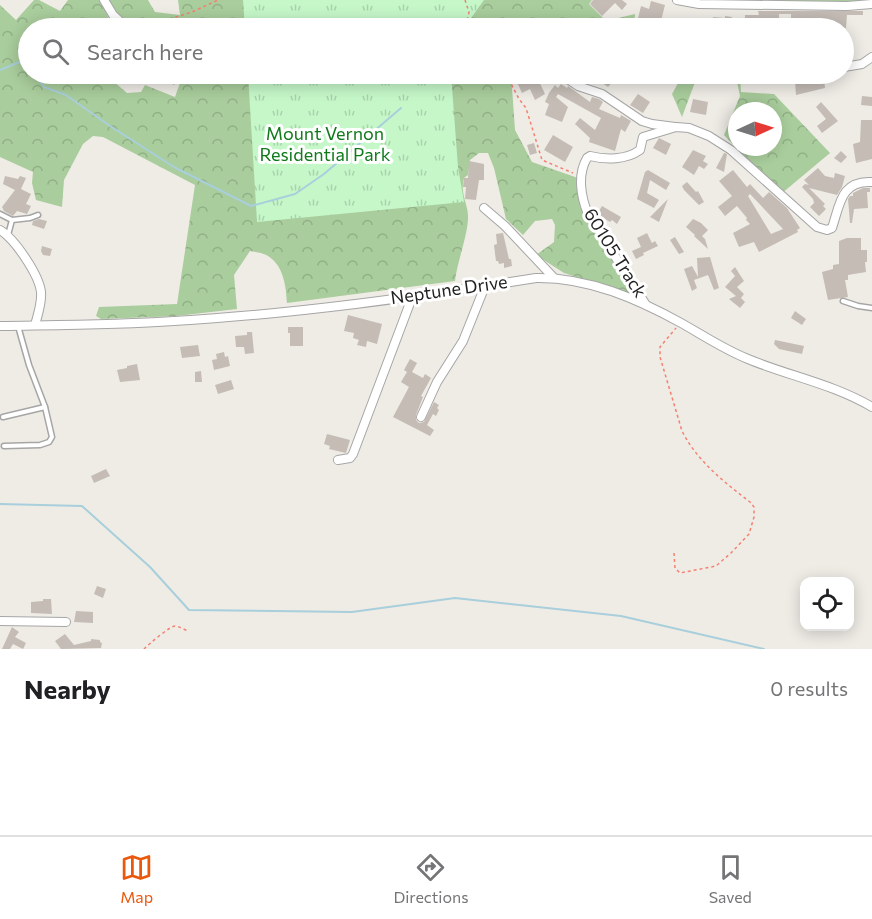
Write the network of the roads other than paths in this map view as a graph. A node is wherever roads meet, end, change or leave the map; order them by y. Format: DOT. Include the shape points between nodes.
graph roads {
  1 [pos="104,0"];
  2 [pos="677,0"];
  3 [pos="872,4"];
  4 [pos="116,18"];
  5 [pos="872,57"];
  6 [pos="854,65"];
  7 [pos="576,84"];
  8 [pos="676,127"];
  9 [pos="872,182"];
  10 [pos="484,208"];
  11 [pos="0,214"];
  12 [pos="38,215"];
  13 [pos="12,220"];
  14 [pos="0,230"];
  15 [pos="8,235"];
  16 [pos="554,278"];
  17 [pos="486,286"];
  18 [pos="413,295"];
  19 [pos="843,301"];
  20 [pos="646,305"];
  21 [pos="872,308"];
  22 [pos="18,325"];
  23 [pos="35,325"];
  24 [pos="0,326"];
  25 [pos="45,406"];
  26 [pos="872,406"];
  27 [pos="3,417"];
  28 [pos="421,417"];
  29 [pos="4,446"];
  30 [pos="338,460"];
  31 [pos="0,621"];
  32 [pos="66,622"];
  1 -- 4 [label="street"];
  2 -- 3 [label="street" via="711,4"];
  5 -- 6 [label="street"];
  7 -- 8 [label="street" via="602,94 642,121"];
  8 -- 9 [label="street" via="709,136 731,150 817,227 827,231 832,228 850,186"];
  8 -- 20 [label="street, 60105 Track" via="643,138 640,150 631,156 590,156 585,160 582,175 582,198 588,214"];
  10 -- 16 [label="street"];
  11 -- 13 [label="lane"];
  12 -- 13 [label="lane"];
  13 -- 15 [label="lane"];
  14 -- 15 [label="street"];
  15 -- 23 [label="street" via="41,290"];
  16 -- 17 [label="street, Neptune Drive"];
  16 -- 20 [label="street, Neptune Drive" via="594,285"];
  17 -- 18 [label="street, Neptune Drive"];
  17 -- 28 [label="street" via="463,341"];
  18 -- 23 [label="street, Neptune Drive" via="174,321"];
  18 -- 30 [label="street" via="353,454"];
  19 -- 21 [label="lane"];
  20 -- 26 [label="street, Neptune Drive" via="748,360"];
  22 -- 23 [label="street, Neptune Drive"];
  22 -- 24 [label="street, Neptune Drive"];
  22 -- 25 [label="lane"];
  25 -- 27 [label="lane"];
  25 -- 29 [label="lane" via="52,437 49,442"];
  31 -- 32 [label="street"];
}
